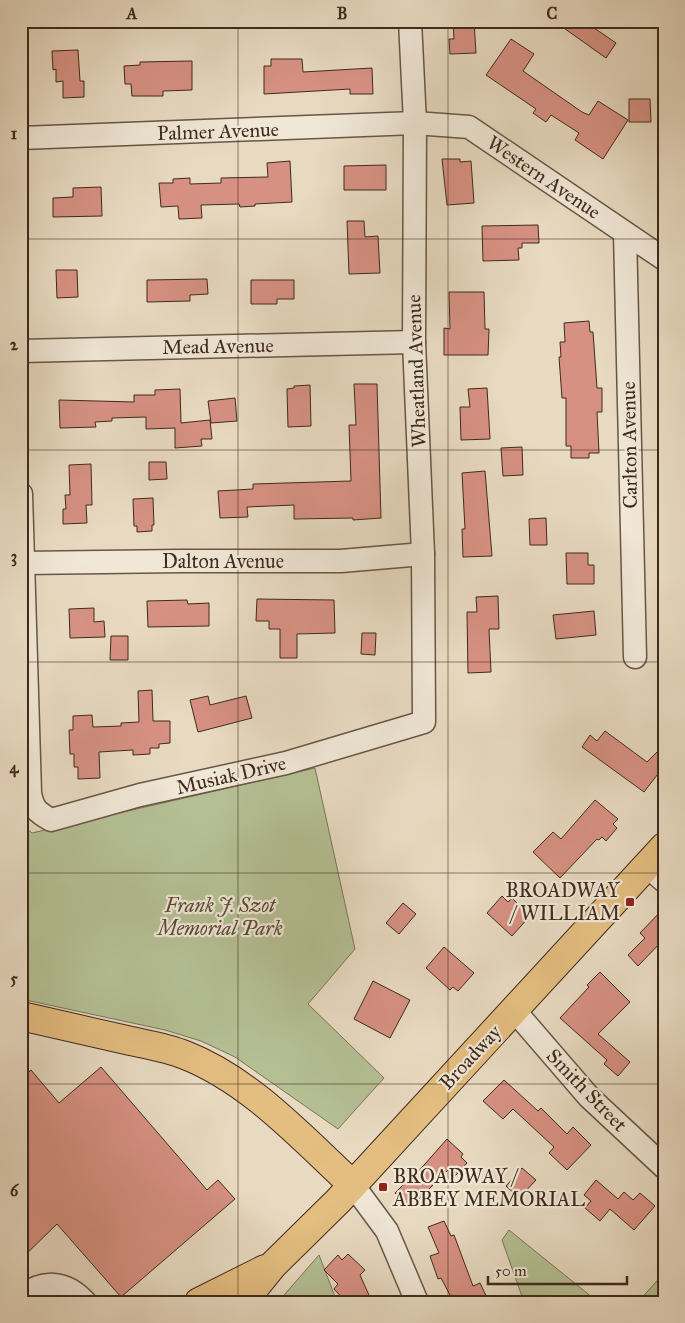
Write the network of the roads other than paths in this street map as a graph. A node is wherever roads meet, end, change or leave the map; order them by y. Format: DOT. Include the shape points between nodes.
graph roads {
  1 [pos="410,21"];
  2 [pos="414,123"];
  3 [pos="21,138"];
  4 [pos="625,232"];
  5 [pos="664,259"];
  6 [pos="414,342"];
  7 [pos="21,351"];
  8 [pos="21,494"];
  9 [pos="423,554"];
  10 [pos="23,563"];
  11 [pos="635,657"];
  12 [pos="424,722"];
  13 [pos="658,865"];
  14 [pos="514,1010"];
  15 [pos="21,1016"];
  16 [pos="664,1167"];
  17 [pos="352,1185"];
  18 [pos="274,1265"];
  19 [pos="21,1297"];
  20 [pos="85,1302"];
  21 [pos="199,1302"];
  22 [pos="243,1302"];
  23 [pos="417,1302"];
  1 -- 2 [label="street, Wheatland Avenue"];
  2 -- 3 [label="street, Palmer Avenue"];
  2 -- 4 [label="street, Western Avenue" via="469,127"];
  2 -- 6 [label="street, Wheatland Avenue"];
  4 -- 5 [label="street, Western Avenue"];
  4 -- 11 [label="street, Carlton Avenue"];
  6 -- 7 [label="street, Mead Avenue"];
  6 -- 9 [label="street, Wheatland Avenue"];
  8 -- 10 [label="street"];
  9 -- 10 [label="street, Dalton Avenue" via="341,561"];
  9 -- 12 [label="street, Wheatland Avenue"];
  10 -- 12 [label="street, Musiak Drive" via="30,793 38,812 51,820 140,795 286,763"];
  13 -- 14 [label="main road, Broadway"];
  14 -- 16 [label="street, Smith Street" via="589,1097"];
  14 -- 17 [label="main road, Broadway"];
  15 -- 17 [label="main road" via="170,1050 196,1060 228,1077 263,1104"];
  17 -- 18 [label="main road, Broadway"];
  17 -- 23 [label="street" via="387,1231"];
  18 -- 21 [label="main road, Broadway"];
  18 -- 22 [label="main road, Broadway"];
  19 -- 20 [label="street" via="30,1289 56,1283 77,1293"];
}
